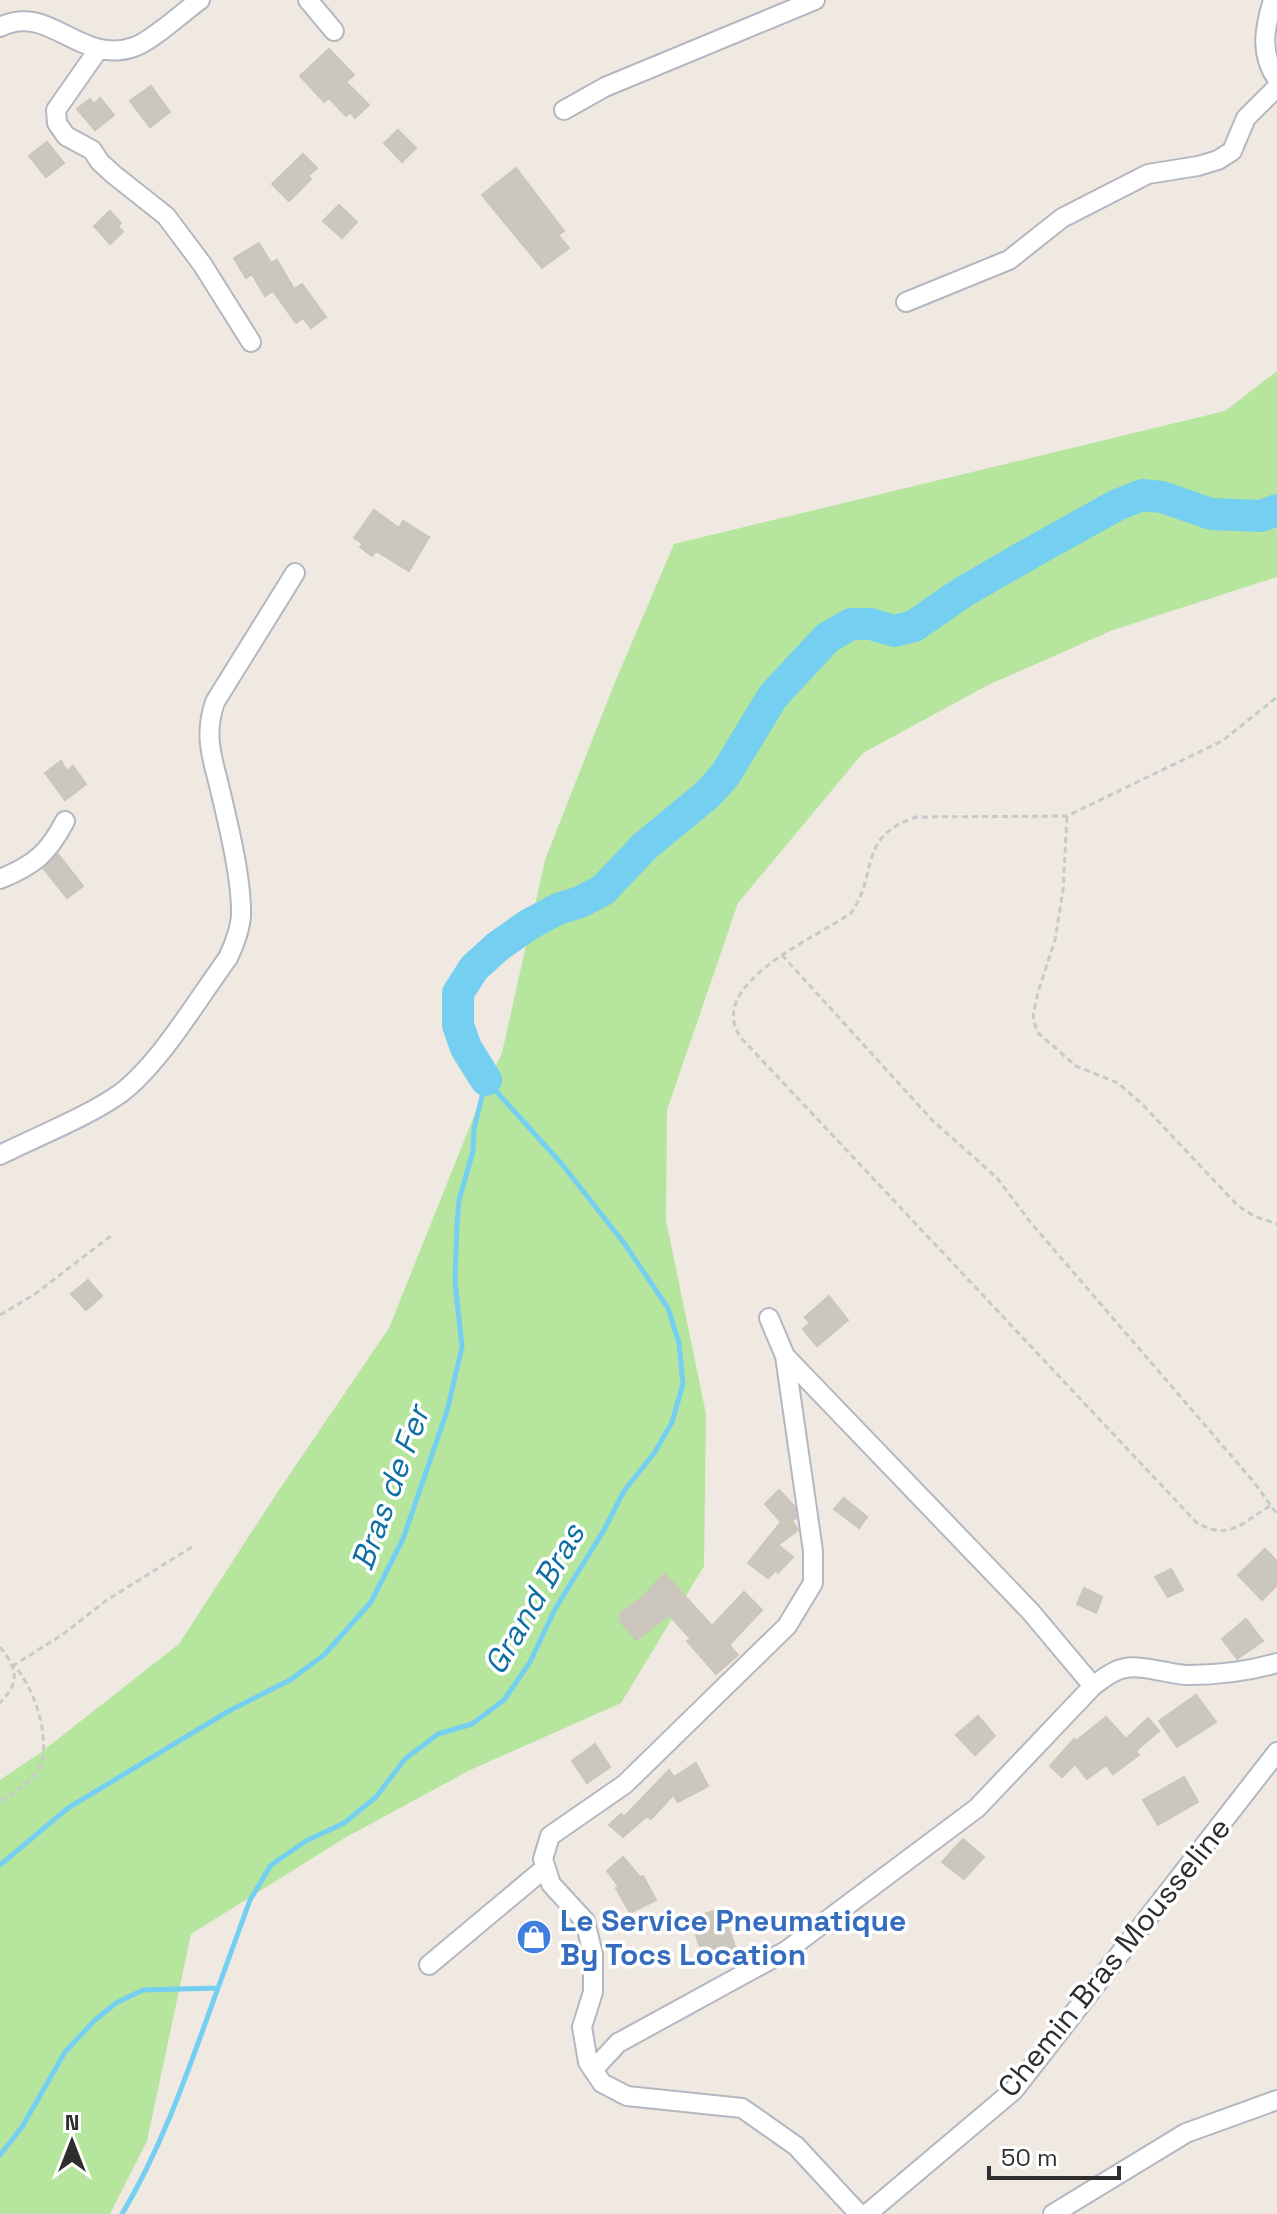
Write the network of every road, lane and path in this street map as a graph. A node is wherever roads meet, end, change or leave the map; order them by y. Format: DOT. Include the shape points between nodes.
graph roads {
  1 [pos="200,0"];
  2 [pos="308,0"];
  3 [pos="815,0"];
  4 [pos="1273,0"];
  5 [pos="0,27"];
  6 [pos="334,31"];
  7 [pos="98,50"];
  8 [pos="1277,79"];
  9 [pos="1277,87"];
  10 [pos="564,110"];
  11 [pos="906,302"];
  12 [pos="251,342"];
  13 [pos="295,573"];
  14 [pos="1277,697"];
  15 [pos="1067,816"];
  16 [pos="65,821"];
  17 [pos="0,879"];
  18 [pos="782,955"];
  19 [pos="0,1155"];
  20 [pos="1277,1224"];
  21 [pos="112,1235"];
  22 [pos="0,1315"];
  23 [pos="769,1318"];
  24 [pos="785,1356"];
  25 [pos="1270,1506"];
  26 [pos="1277,1514"];
  27 [pos="195,1545"];
  28 [pos="0,1647"];
  29 [pos="1277,1663"];
  30 [pos="14,1665"];
  31 [pos="1093,1686"];
  32 [pos="0,1703"];
  33 [pos="1277,1752"];
  34 [pos="0,1801"];
  35 [pos="545,1868"];
  36 [pos="429,1965"];
  37 [pos="593,2070"];
  38 [pos="1277,2100"];
  39 [pos="859,2214"];
  40 [pos="867,2214"];
  41 [pos="1053,2214"];
  1 -- 7 [label="street" via="138,46"];
  2 -- 6 [label="street"];
  3 -- 10 [label="street" via="605,87"];
  4 -- 8 [label="street" via="1265,54"];
  5 -- 7 [label="street" via="34,21"];
  7 -- 12 [label="street" via="56,110 57,123 66,136 92,150 106,168 166,216"];
  9 -- 11 [label="street" via="1246,118 1232,151 1218,160 1148,174 1062,218 1009,260"];
  13 -- 19 [label="street" via="215,702 208,722 241,917 228,958 142,1074 109,1100"];
  14 -- 15 [label="path" via="1222,741"];
  15 -- 18 [label="path" via="916,817 896,824 886,831 870,860 860,900 851,913"];
  15 -- 20 [label="path" via="1063,890 1033,1016 1037,1032 1076,1066 1118,1083 1238,1206"];
  16 -- 17 [label="street" via="40,857"];
  18 -- 25 [label="path" via="933,1121 997,1178"];
  18 -- 25 [label="path" via="756,973 736,1004 734,1028 742,1039 1196,1522 1219,1533"];
  21 -- 22 [label="path"];
  23 -- 24 [label="street"];
  24 -- 31 [label="street" via="1030,1611"];
  24 -- 35 [label="street" via="813,1583 787,1626 625,1784 550,1836"];
  25 -- 26 [label="path"];
  27 -- 30 [label="path"];
  28 -- 30 [label="path"];
  29 -- 31 [label="street" via="1186,1675 1126,1668"];
  30 -- 32 [label="path" via="15,1681"];
  30 -- 34 [label="path" via="32,1691 43,1757 14,1794"];
  31 -- 37 [label="street" via="977,1808 786,1951 618,2043"];
  33 -- 40 [label="street, Chemin Bras Mousseline" via="1014,2090"];
  35 -- 36 [label="street"];
  35 -- 37 [label="street" via="551,1884 585,1921 593,1954 593,1992 582,2027"];
  37 -- 39 [label="street" via="602,2083 627,2096 742,2108 796,2146"];
  38 -- 41 [label="street" via="1186,2133"];
}
